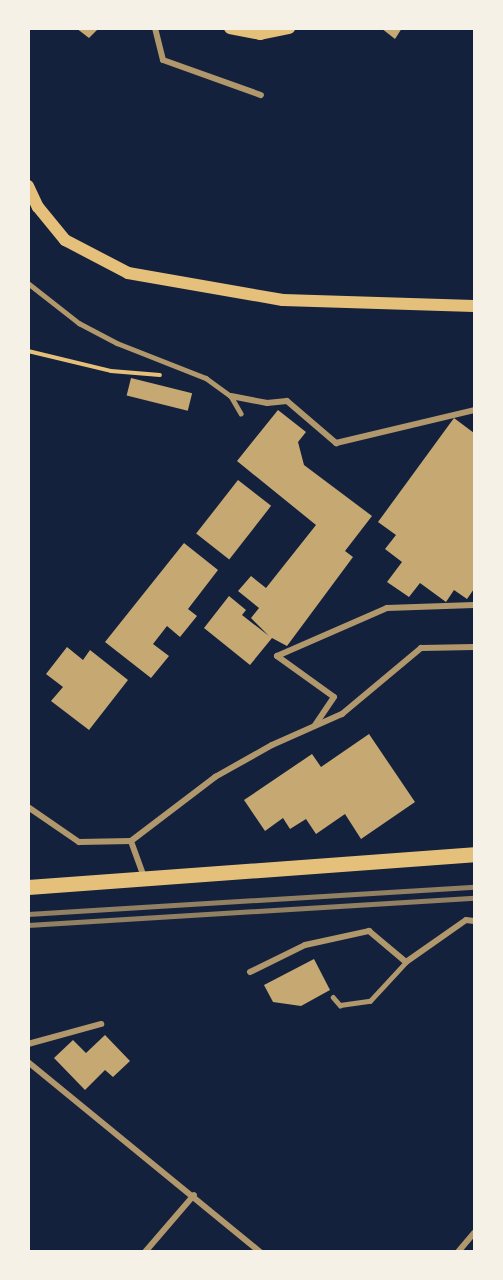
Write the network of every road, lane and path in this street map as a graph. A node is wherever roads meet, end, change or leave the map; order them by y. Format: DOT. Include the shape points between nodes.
graph roads {
  1 [pos="155,28"];
  2 [pos="231,28"];
  3 [pos="289,28"];
  4 [pos="261,95"];
  5 [pos="28,186"];
  6 [pos="28,283"];
  7 [pos="474,306"];
  8 [pos="28,351"];
  9 [pos="170,376"];
  10 [pos="231,396"];
  11 [pos="474,410"];
  12 [pos="241,413"];
  13 [pos="474,605"];
  14 [pos="474,646"];
  15 [pos="315,726"];
  16 [pos="28,807"];
  17 [pos="131,841"];
  18 [pos="474,854"];
  19 [pos="144,877"];
  20 [pos="28,887"];
  21 [pos="474,921"];
  22 [pos="406,962"];
  23 [pos="250,972"];
  24 [pos="333,998"];
  25 [pos="101,1024"];
  26 [pos="28,1044"];
  27 [pos="28,1062"];
  28 [pos="194,1195"];
  29 [pos="474,1233"];
  30 [pos="145,1251"];
  31 [pos="260,1251"];
  32 [pos="458,1251"];
  1 -- 4 [label="street" via="163,60"];
  2 -- 3 [label="main road" via="260,34"];
  5 -- 7 [label="main road" via="38,207 65,240 128,273 283,300"];
  6 -- 10 [label="lane" via="79,323 117,344 206,378"];
  8 -- 9 [label="path" via="111,371"];
  10 -- 11 [label="street" via="267,403 287,401 336,443"];
  10 -- 12 [label="lane"];
  13 -- 15 [label="street" via="387,608 277,656 334,697"];
  14 -- 15 [label="street" via="421,648 342,714"];
  15 -- 17 [label="street" via="215,777"];
  16 -- 17 [label="street" via="79,842"];
  17 -- 19 [label="street"];
  18 -- 19 [label="main road"];
  19 -- 20 [label="main road"];
  21 -- 22 [label="street" via="466,920"];
  22 -- 23 [label="street" via="369,931 305,945"];
  22 -- 24 [label="lane" via="370,1001 340,1005"];
  25 -- 26 [label="street"];
  27 -- 28 [label="street"];
  28 -- 30 [label="street"];
  28 -- 31 [label="street"];
  29 -- 32 [label="street"];
}
